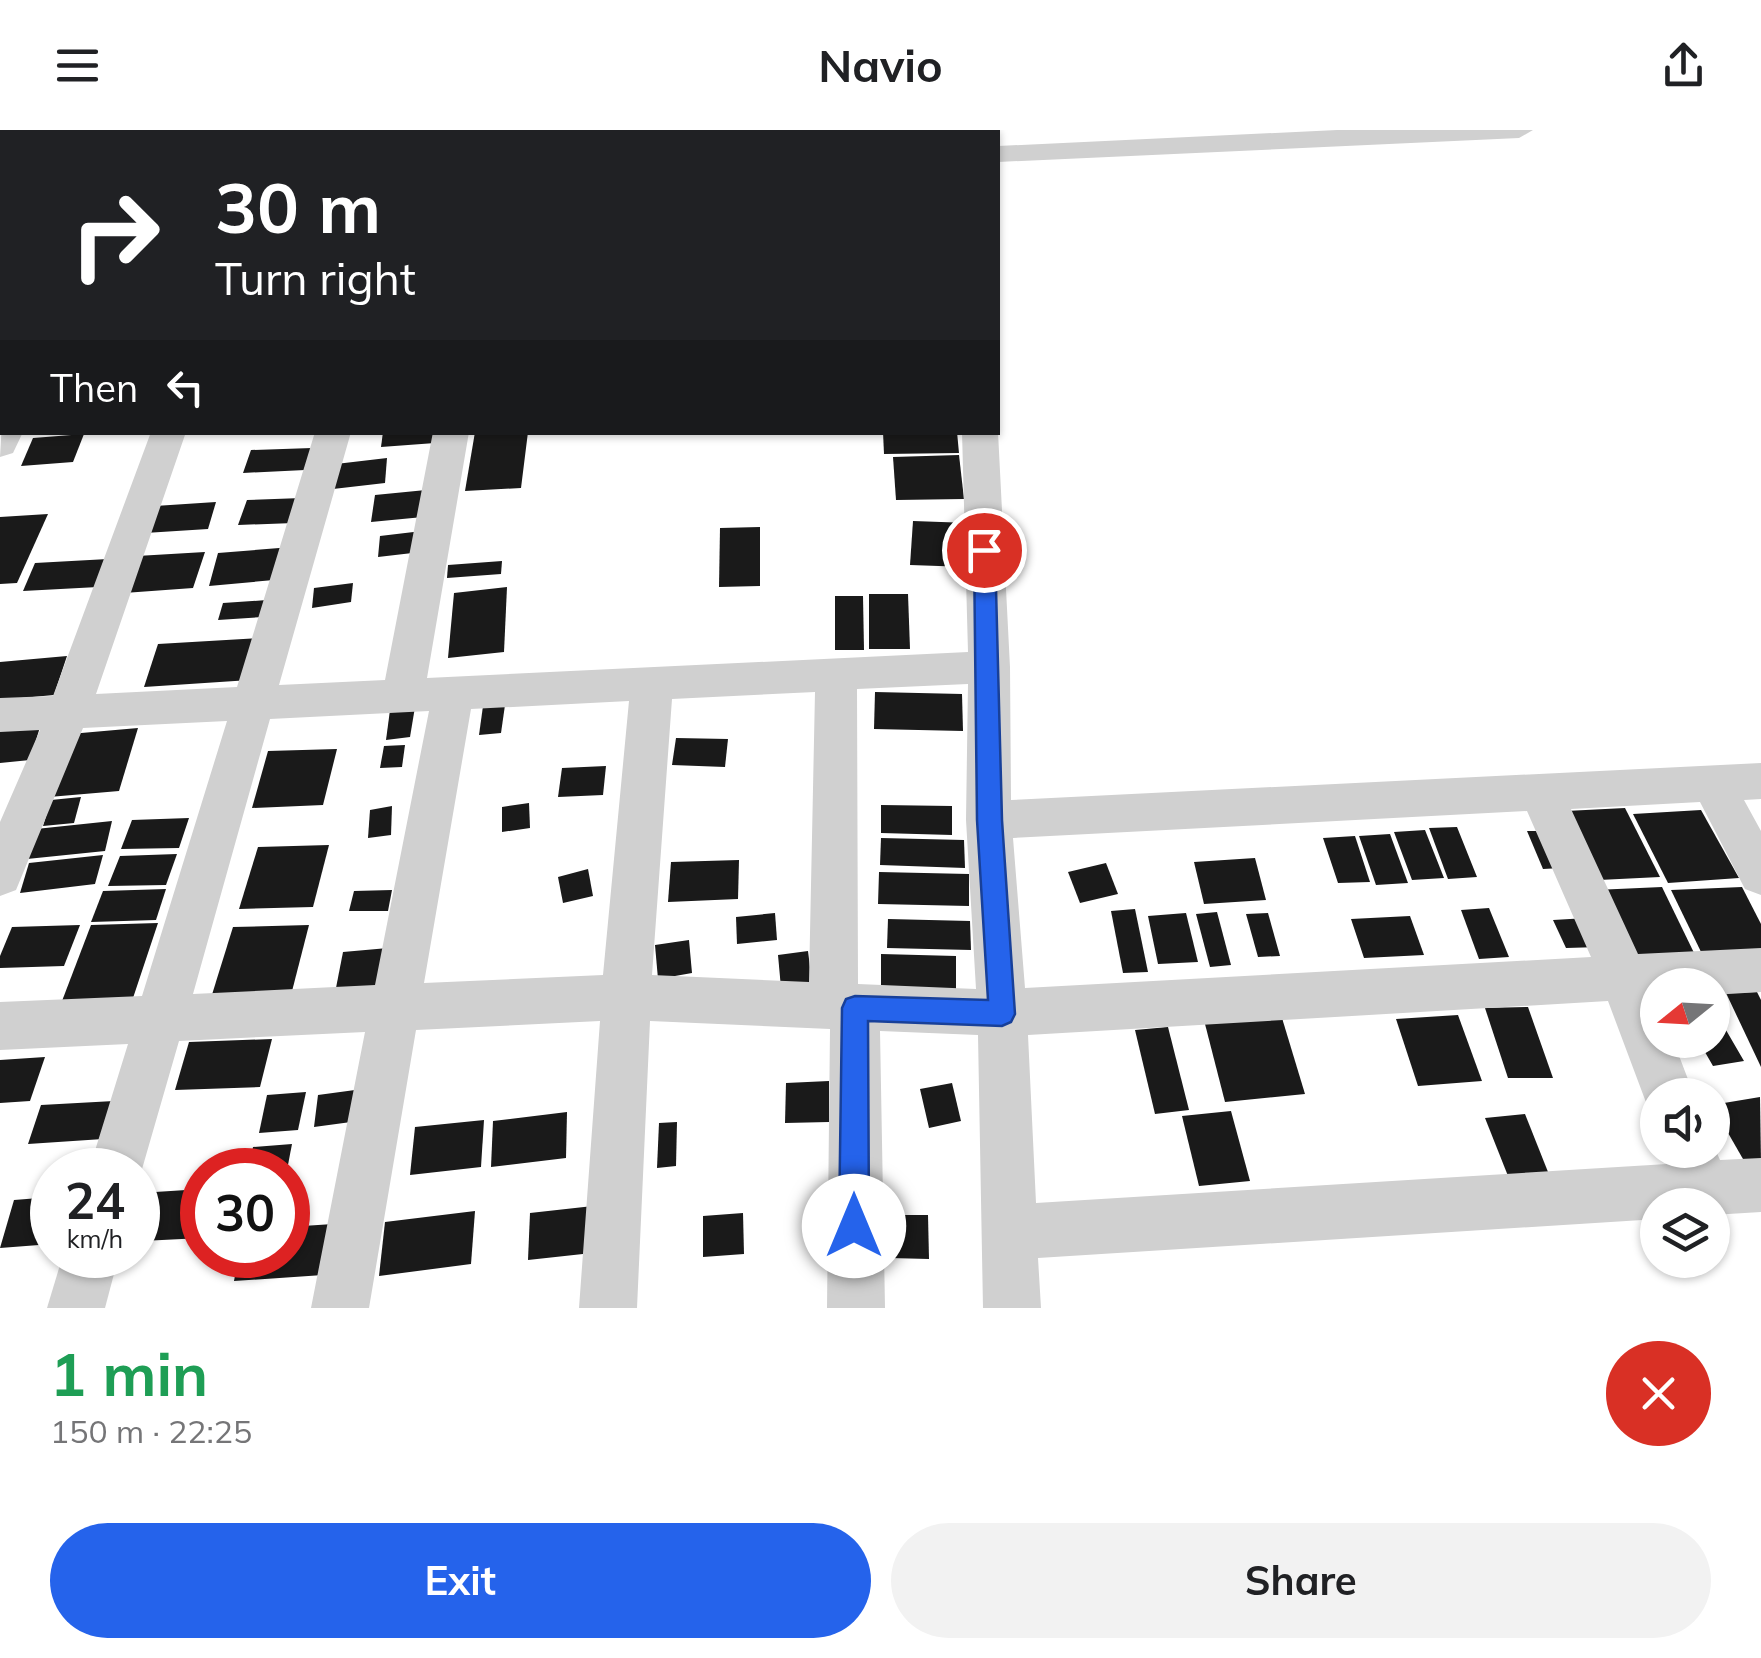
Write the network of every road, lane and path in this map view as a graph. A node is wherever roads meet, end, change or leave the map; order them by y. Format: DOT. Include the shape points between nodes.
graph roads {
  1 [pos="1519,130"];
  2 [pos="1000,154"];
  3 [pos="168,435"];
  4 [pos="332,435"];
  5 [pos="450,435"];
  6 [pos="980,435"];
  7 [pos="989,667"];
  8 [pos="836,674"];
  9 [pos="652,681"];
  10 [pos="453,693"];
  11 [pos="403,695"];
  12 [pos="254,704"];
  13 [pos="68,713"];
  14 [pos="0,715"];
  15 [pos="1761,781"];
  16 [pos="1712,783"];
  17 [pos="1541,792"];
  18 [pos="990,820"];
  19 [pos="1761,875"];
  20 [pos="0,876"];
  21 [pos="1761,970"];
  22 [pos="1626,979"];
  23 [pos="626,997"];
  24 [pos="844,1008"];
  25 [pos="395,1010"];
  26 [pos="1002,1014"];
  27 [pos="161,1019"];
  28 [pos="0,1026"];
  29 [pos="1662,1078"];
  30 [pos="123,1148"];
  31 [pos="1696,1170"];
  32 [pos="1761,1186"];
  33 [pos="1011,1232"];
  34 [pos="84,1278"];
  35 [pos="76,1308"];
  36 [pos="340,1308"];
  37 [pos="608,1308"];
  38 [pos="856,1308"];
  39 [pos="1012,1308"];
  1 -- 2 [label="street"];
  3 -- 13 [label="street"];
  4 -- 12 [label="street"];
  5 -- 11 [label="street"];
  6 -- 7 [label="street"];
  7 -- 8 [label="street"];
  7 -- 18 [label="street"];
  8 -- 9 [label="street"];
  8 -- 24 [label="street"];
  9 -- 10 [label="street"];
  9 -- 23 [label="street"];
  10 -- 11 [label="street"];
  10 -- 25 [label="street"];
  11 -- 12 [label="street"];
  12 -- 13 [label="street"];
  12 -- 27 [label="street"];
  13 -- 14 [label="street"];
  13 -- 20 [label="street"];
  15 -- 16 [label="street"];
  16 -- 17 [label="street"];
  16 -- 19 [label="street"];
  17 -- 18 [label="street"];
  17 -- 22 [label="street"];
  18 -- 26 [label="street"];
  21 -- 22 [label="street"];
  22 -- 26 [label="street"];
  22 -- 29 [label="street"];
  23 -- 24 [label="street"];
  23 -- 25 [label="street"];
  23 -- 37 [label="street"];
  24 -- 26 [label="street"];
  24 -- 38 [label="street"];
  25 -- 27 [label="street"];
  25 -- 36 [label="street"];
  26 -- 33 [label="street"];
  27 -- 28 [label="street"];
  27 -- 30 [label="street"];
  31 -- 32 [label="street"];
  31 -- 33 [label="street"];
  33 -- 39 [label="street"];
  34 -- 35 [label="street"];
}
